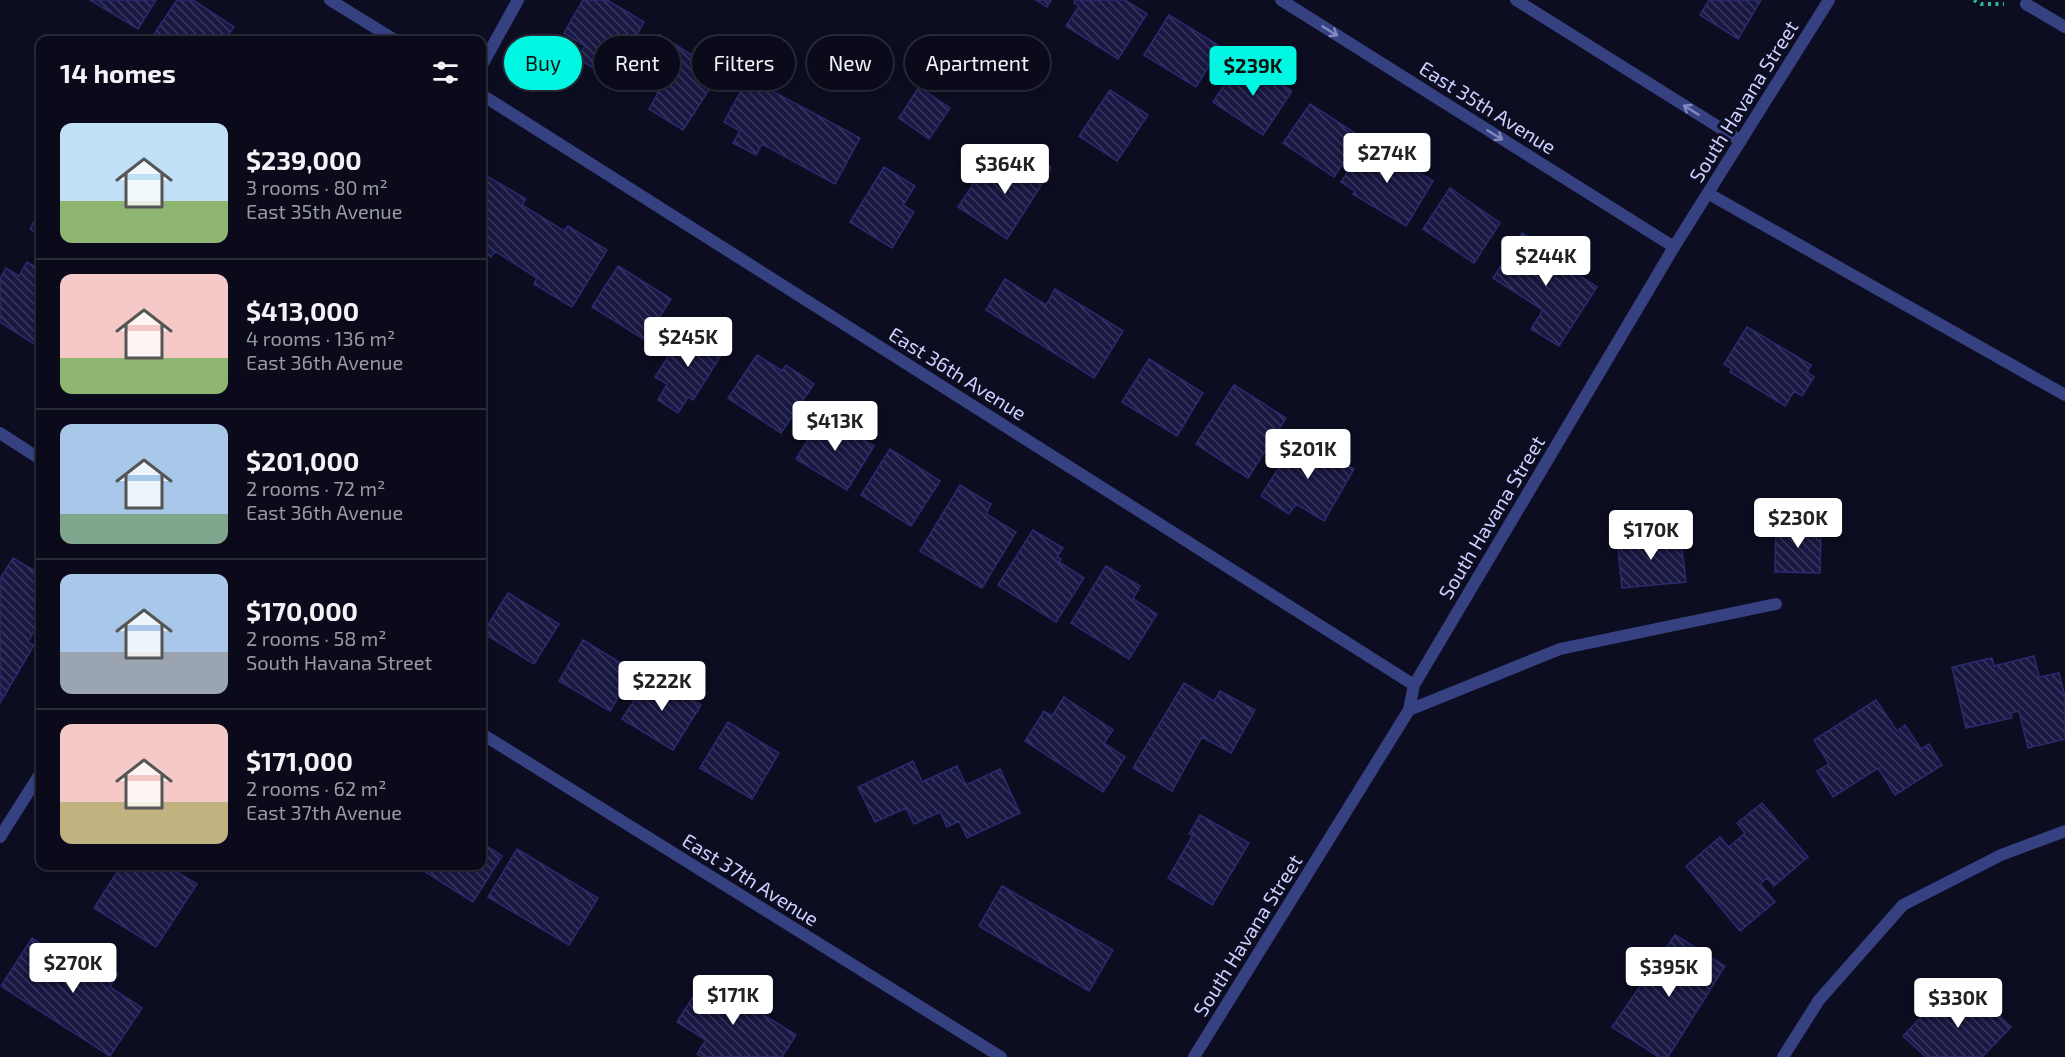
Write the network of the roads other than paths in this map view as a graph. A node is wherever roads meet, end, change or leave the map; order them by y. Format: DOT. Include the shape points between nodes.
graph roads {
  1 [pos="330,0"];
  2 [pos="518,0"];
  3 [pos="1281,0"];
  4 [pos="1516,0"];
  5 [pos="1829,0"];
  6 [pos="2026,4"];
  7 [pos="2065,27"];
  8 [pos="388,36"];
  9 [pos="486,58"];
  10 [pos="486,98"];
  11 [pos="1741,141"];
  12 [pos="1709,194"];
  13 [pos="1674,247"];
  14 [pos="2065,395"];
  15 [pos="0,433"];
  16 [pos="36,456"];
  17 [pos="1776,604"];
  18 [pos="1414,685"];
  19 [pos="1409,710"];
  20 [pos="486,736"];
  21 [pos="36,780"];
  22 [pos="2065,831"];
  23 [pos="0,837"];
  24 [pos="1001,1057"];
  25 [pos="1194,1057"];
  26 [pos="1783,1057"];
  1 -- 8 [label="street"];
  2 -- 9 [label="street"];
  3 -- 13 [label="street, East 35th Avenue, one-way"];
  11 -- 4 [label="street, one-way"];
  5 -- 11 [label="street, South Havana Street"];
  6 -- 7 [label="street"];
  10 -- 18 [label="street, East 36th Avenue"];
  11 -- 12 [label="street, South Havana Street"];
  12 -- 13 [label="street, South Havana Street"];
  12 -- 14 [label="street"];
  13 -- 18 [label="street, South Havana Street"];
  15 -- 16 [label="street"];
  17 -- 19 [label="street" via="1560,649"];
  18 -- 19 [label="street, South Havana Street"];
  19 -- 25 [label="street, South Havana Street"];
  20 -- 24 [label="street, East 37th Avenue"];
  21 -- 23 [label="street"];
  22 -- 26 [label="street" via="2001,855 1903,905 1819,1000"];
}
